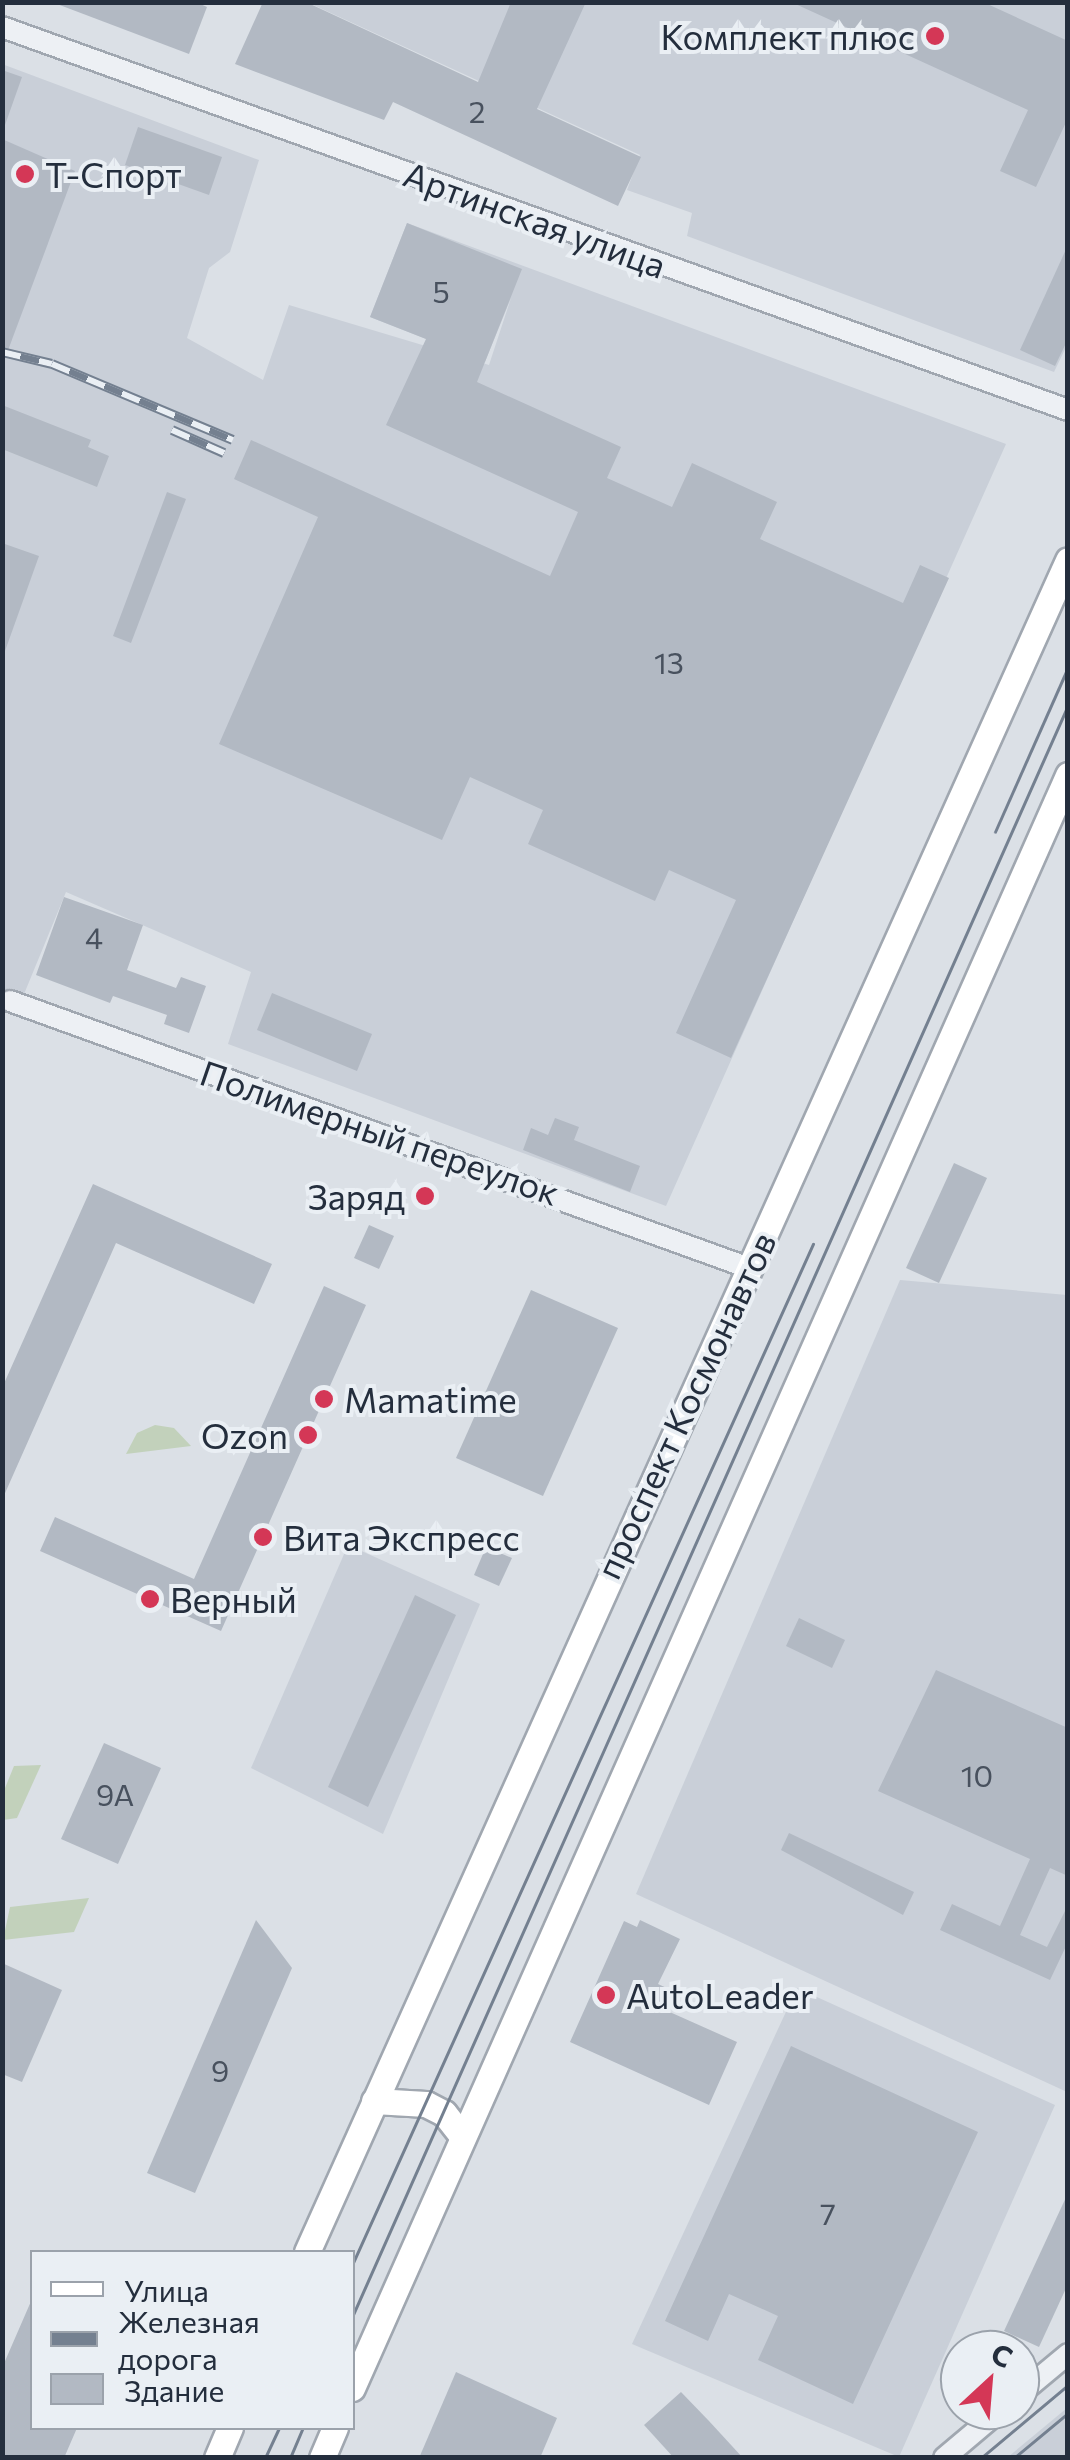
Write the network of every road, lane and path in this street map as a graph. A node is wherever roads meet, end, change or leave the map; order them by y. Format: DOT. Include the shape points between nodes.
graph roads {
  1 [pos="2,27"];
  2 [pos="1068,410"];
  3 [pos="1068,560"];
  4 [pos="1068,776"];
  5 [pos="10,1001"];
  6 [pos="749,1268"];
  7 [pos="374,2100"];
  8 [pos="462,2136"];
  9 [pos="308,2250"];
  10 [pos="1068,2354"];
  11 [pos="1040,2377"];
  12 [pos="355,2381"];
  13 [pos="229,2430"];
  14 [pos="334,2430"];
  15 [pos="977,2430"];
  16 [pos="217,2458"];
  17 [pos="322,2458"];
  18 [pos="944,2458"];
  1 -- 2 [label="street, Артинская улица"];
  3 -- 6 [label="main road, проспект Космонавтов"];
  4 -- 8 [label="main road"];
  5 -- 6 [label="street, Полимерный переулок"];
  6 -- 7 [label="main road, проспект Космонавтов"];
  7 -- 8 [label="main road" via="426,2104 444,2113"];
  7 -- 9 [label="main road, проспект Космонавтов"];
  8 -- 12 [label="main road"];
  10 -- 11 [label="street"];
  13 -- 16 [label="main road"];
  14 -- 17 [label="main road"];
  15 -- 18 [label="street"];
}
